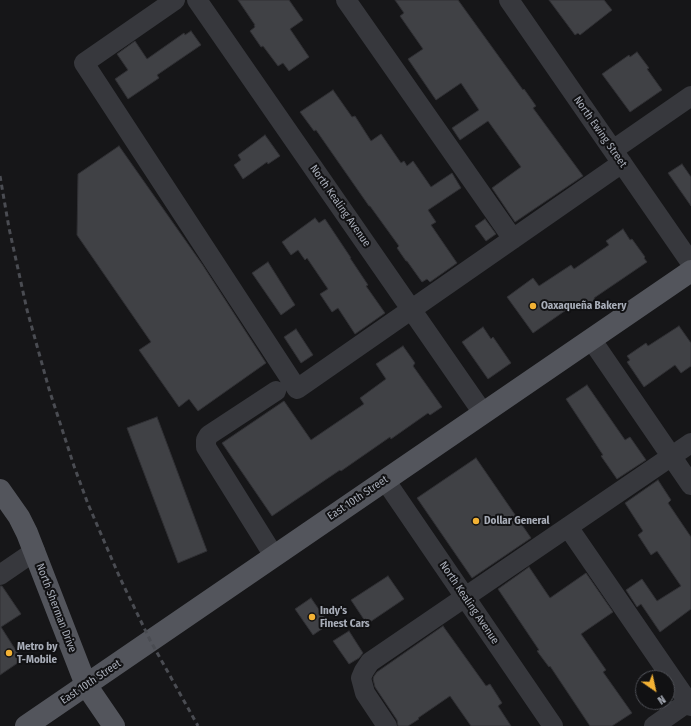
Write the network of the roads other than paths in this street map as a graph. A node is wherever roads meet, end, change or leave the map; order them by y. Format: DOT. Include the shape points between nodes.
graph roads {
  1 [pos="175,0"];
  2 [pos="197,0"];
  3 [pos="346,0"];
  4 [pos="509,0"];
  5 [pos="691,96"];
  6 [pos="617,157"];
  7 [pos="513,239"];
  8 [pos="691,263"];
  9 [pos="691,271"];
  10 [pos="412,309"];
  11 [pos="592,339"];
  12 [pos="276,391"];
  13 [pos="483,413"];
  14 [pos="691,443"];
  15 [pos="672,456"];
  16 [pos="385,480"];
  17 [pos="691,485"];
  18 [pos="0,490"];
  19 [pos="568,527"];
  20 [pos="35,551"];
  21 [pos="274,556"];
  22 [pos="0,575"];
  23 [pos="465,597"];
  24 [pos="86,685"];
  25 [pos="690,703"];
  26 [pos="26,726"];
  27 [pos="114,726"];
  28 [pos="387,726"];
  29 [pos="553,726"];
  30 [pos="654,726"];
  1 -- 10 [label="street" via="84,63 297,389"];
  2 -- 10 [label="street, North Kealing Avenue"];
  3 -- 7 [label="street"];
  4 -- 6 [label="street, North Ewing Street"];
  5 -- 6 [label="street"];
  6 -- 7 [label="street"];
  6 -- 8 [label="street, North Ewing Street"];
  7 -- 10 [label="street"];
  9 -- 11 [label="main road, East 10th Street"];
  10 -- 13 [label="street, North Kealing Avenue"];
  11 -- 13 [label="main road, East 10th Street"];
  11 -- 15 [label="street"];
  12 -- 21 [label="street" via="209,435 206,440 206,447"];
  13 -- 16 [label="main road, East 10th Street"];
  14 -- 15 [label="street"];
  15 -- 17 [label="street"];
  15 -- 19 [label="street"];
  16 -- 21 [label="main road, East 10th Street"];
  16 -- 23 [label="street, North Kealing Avenue"];
  18 -- 20 [label="main road, North Sherman Drive" via="19,517"];
  19 -- 23 [label="street"];
  19 -- 25 [label="street"];
  20 -- 22 [label="street"];
  20 -- 24 [label="main road, North Sherman Drive"];
  21 -- 24 [label="main road, East 10th Street"];
  23 -- 28 [label="street" via="370,662 364,671 361,678 365,694"];
  23 -- 29 [label="street, North Kealing Avenue"];
  24 -- 26 [label="main road, East 10th Street"];
  24 -- 27 [label="main road, North Sherman Drive"];
  25 -- 30 [label="street"];
}
